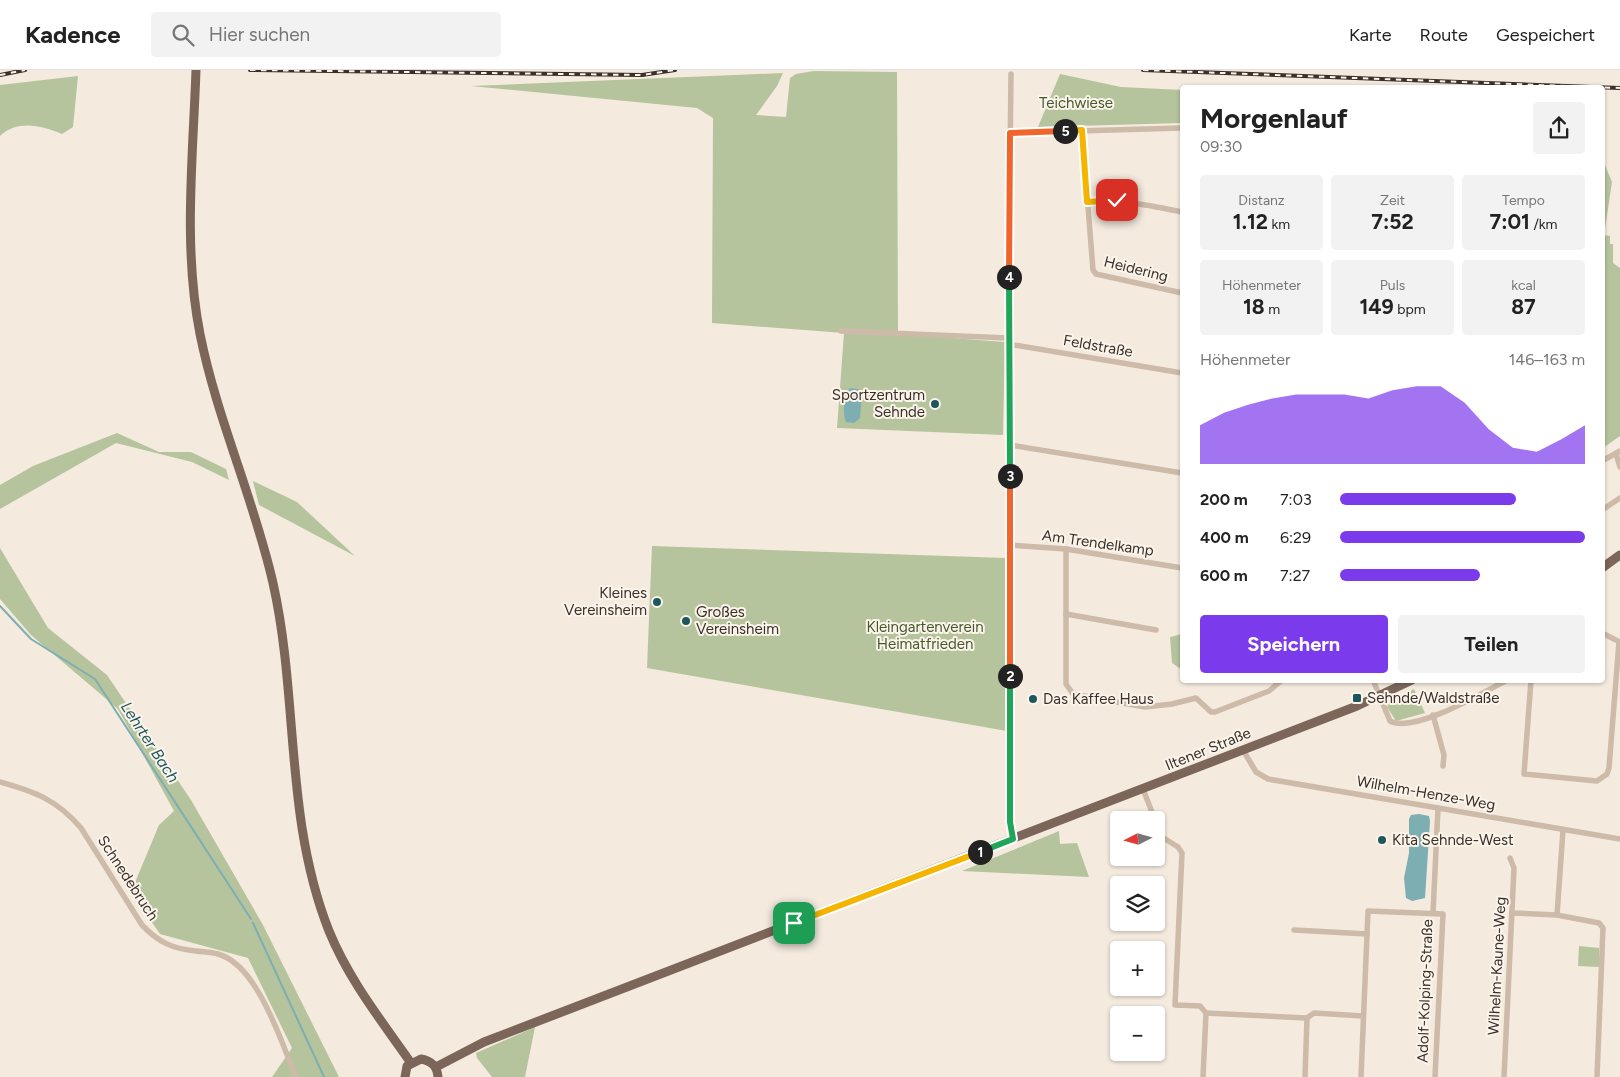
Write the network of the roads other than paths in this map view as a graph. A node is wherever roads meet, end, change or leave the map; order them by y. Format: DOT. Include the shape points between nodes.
graph roads {
  1 [pos="196,74"];
  2 [pos="1011,74"];
  3 [pos="1180,128"];
  4 [pos="1082,130"];
  5 [pos="1010,133"];
  6 [pos="1087,202"];
  7 [pos="1180,212"];
  8 [pos="1180,293"];
  9 [pos="840,331"];
  10 [pos="1008,341"];
  11 [pos="1180,373"];
  12 [pos="1010,445"];
  13 [pos="1618,452"];
  14 [pos="1605,459"];
  15 [pos="1620,467"];
  16 [pos="1180,473"];
  17 [pos="1620,498"];
  18 [pos="1605,508"];
  19 [pos="1010,545"];
  20 [pos="1066,549"];
  21 [pos="1620,555"];
  22 [pos="1605,566"];
  23 [pos="1180,568"];
  24 [pos="1066,614"];
  25 [pos="1156,630"];
  26 [pos="1605,635"];
  27 [pos="1620,642"];
  28 [pos="1278,683"];
  29 [pos="1374,683"];
  30 [pos="1406,683"];
  31 [pos="1501,683"];
  32 [pos="1530,683"];
  33 [pos="1379,696"];
  34 [pos="1433,715"];
  35 [pos="1243,750"];
  36 [pos="1443,766"];
  37 [pos="0,782"];
  38 [pos="1142,789"];
  39 [pos="1438,808"];
  40 [pos="1151,811"];
  41 [pos="1563,830"];
  42 [pos="1013,839"];
  43 [pos="1620,839"];
  44 [pos="1165,840"];
  45 [pos="1510,858"];
  46 [pos="1433,913"];
  47 [pos="1512,913"];
  48 [pos="1557,916"];
  49 [pos="1294,930"];
  50 [pos="1367,934"];
  51 [pos="1206,1013"];
  52 [pos="1363,1016"];
  53 [pos="1307,1018"];
  54 [pos="411,1063"];
  55 [pos="436,1067"];
  56 [pos="296,1077"];
  57 [pos="405,1077"];
  58 [pos="438,1077"];
  59 [pos="1203,1077"];
  60 [pos="1305,1077"];
  61 [pos="1361,1077"];
  62 [pos="1434,1077"];
  63 [pos="1504,1077"];
  64 [pos="1597,1077"];
  1 -- 54 [label="main road" via="191,226 195,305 209,372 273,584 281,630 299,820 306,857 316,894 341,957 366,1000"];
  2 -- 5 [label="street"];
  3 -- 4 [label="street"];
  4 -- 5 [label="street"];
  4 -- 6 [label="street, Heidering"];
  5 -- 10 [label="street"];
  6 -- 7 [label="street" via="1117,200"];
  6 -- 8 [label="street, Heidering" via="1096,274"];
  9 -- 10 [label="street, Feldstraße"];
  10 -- 11 [label="street, Feldstraße"];
  10 -- 12 [label="street"];
  12 -- 16 [label="street"];
  12 -- 19 [label="street"];
  13 -- 14 [label="street"];
  13 -- 15 [label="street"];
  17 -- 18 [label="street"];
  19 -- 20 [label="street, Am Trendelkamp"];
  19 -- 42 [label="street" via="1010,822"];
  20 -- 23 [label="street, Am Trendelkamp"];
  20 -- 24 [label="street"];
  21 -- 22 [label="main road"];
  24 -- 25 [label="street"];
  24 -- 28 [label="street" via="1066,684 1073,694 1145,707 1196,698 1210,712 1215,712 1269,691"];
  26 -- 27 [label="street"];
  27 -- 32 [label="street" via="1609,768 1607,774 1594,781 1524,774"];
  29 -- 33 [label="street"];
  30 -- 33 [label="main road, Iltener Straße"];
  31 -- 34 [label="street"];
  33 -- 34 [label="street" via="1390,721 1396,724 1412,723"];
  33 -- 35 [label="main road, Iltener Straße"];
  34 -- 36 [label="street" via="1444,755"];
  35 -- 38 [label="main road, Iltener Straße"];
  35 -- 39 [label="street, Wilhelm-Henze-Weg" via="1256,772 1268,780"];
  37 -- 56 [label="street, Schnedebruch" via="44,796 69,814 142,925 156,939 170,947 217,953 246,972 264,1002"];
  38 -- 40 [label="street"];
  38 -- 42 [label="main road, Iltener Straße"];
  39 -- 41 [label="street, Wilhelm-Henze-Weg"];
  39 -- 46 [label="street, Adolf-Kolping-Straße"];
  41 -- 43 [label="street, Wilhelm-Henze-Weg"];
  41 -- 48 [label="street"];
  42 -- 55 [label="main road, Iltener Straße" via="484,1042"];
  44 -- 51 [label="street" via="1182,853 1175,1005 1200,1006"];
  45 -- 47 [label="street, Wilhelm-Kaune-Weg" via="1514,868"];
  46 -- 50 [label="street, Adolf-Kolping-Straße" via="1368,910"];
  46 -- 62 [label="street, Adolf-Kolping-Straße" via="1443,914"];
  47 -- 48 [label="street"];
  47 -- 63 [label="street, Wilhelm-Kaune-Weg"];
  48 -- 64 [label="street" via="1599,922 1604,928"];
  49 -- 50 [label="street"];
  50 -- 52 [label="street, Adolf-Kolping-Straße"];
  51 -- 53 [label="street"];
  51 -- 59 [label="street"];
  52 -- 53 [label="street" via="1314,1013"];
  52 -- 61 [label="street, Adolf-Kolping-Straße"];
  53 -- 60 [label="street"];
  54 -- 55 [label="main road" via="421,1059"];
  54 -- 57 [label="main road"];
  55 -- 58 [label="main road"];
}
